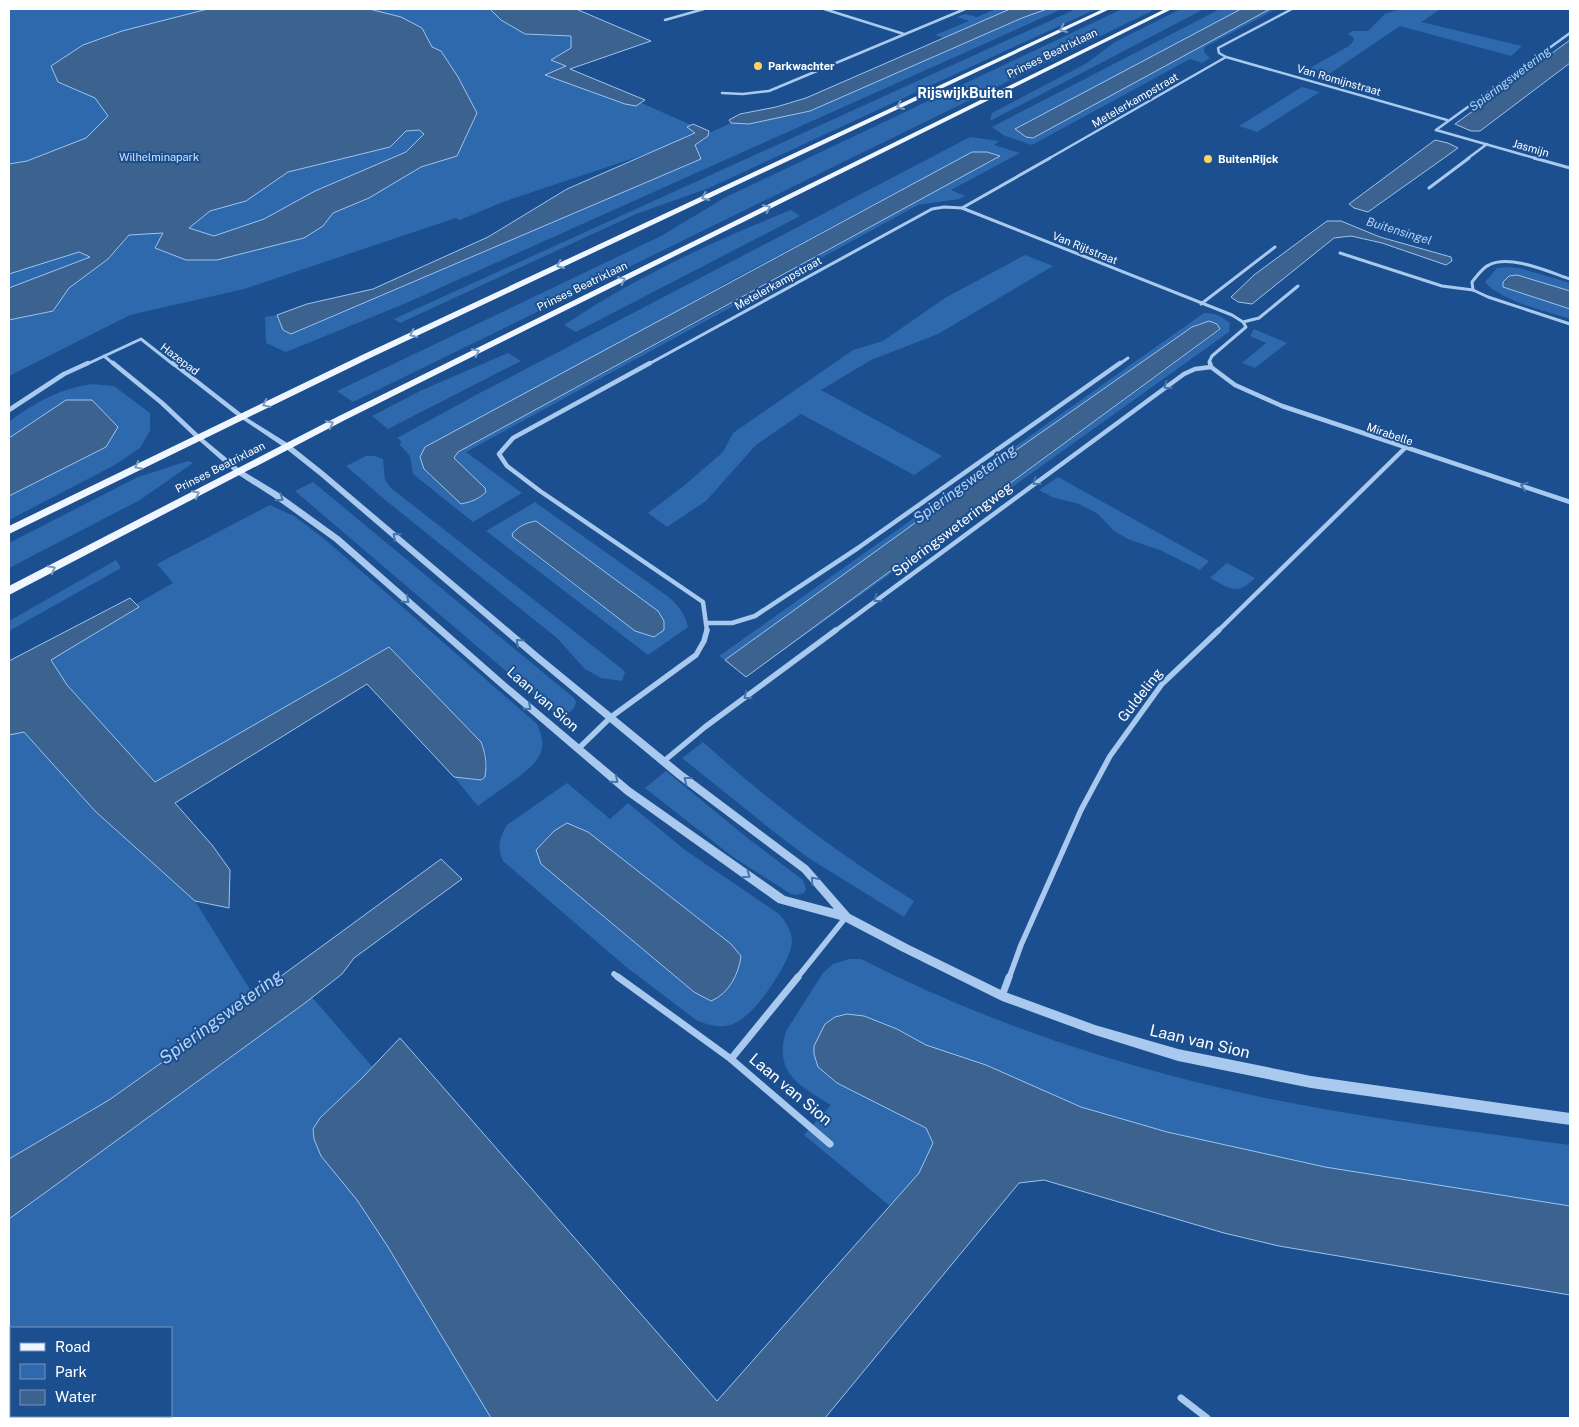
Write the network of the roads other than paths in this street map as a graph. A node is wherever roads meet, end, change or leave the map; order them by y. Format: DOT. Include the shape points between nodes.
graph roads {
  1 [pos="704,9"];
  2 [pos="824,9"];
  3 [pos="965,9"];
  4 [pos="1107,9"];
  5 [pos="1169,9"];
  6 [pos="1292,9"];
  7 [pos="665,20"];
  8 [pos="1570,33"];
  9 [pos="904,34"];
  10 [pos="1226,58"];
  11 [pos="722,93"];
  12 [pos="1447,120"];
  13 [pos="1487,144"];
  14 [pos="1570,168"];
  15 [pos="1429,188"];
  16 [pos="962,208"];
  17 [pos="1275,247"];
  18 [pos="1340,253"];
  19 [pos="1570,279"];
  20 [pos="1298,286"];
  21 [pos="1473,290"];
  22 [pos="1201,304"];
  23 [pos="1243,322"];
  24 [pos="1570,324"];
  25 [pos="104,356"];
  26 [pos="1128,358"];
  27 [pos="1211,367"];
  28 [pos="9,410"];
  29 [pos="241,416"];
  30 [pos="198,437"];
  31 [pos="287,446"];
  32 [pos="1404,448"];
  33 [pos="239,472"];
  34 [pos="1570,502"];
  35 [pos="9,530"];
  36 [pos="9,591"];
  37 [pos="708,623"];
  38 [pos="611,717"];
  39 [pos="578,749"];
  40 [pos="664,761"];
  41 [pos="846,916"];
  42 [pos="614,974"];
  43 [pos="1002,996"];
  44 [pos="731,1059"];
  45 [pos="1570,1119"];
  46 [pos="830,1144"];
  47 [pos="1180,1398"];
  48 [pos="1207,1418"];
  1 -- 7 [label="street"];
  2 -- 9 [label="street"];
  3 -- 9 [label="street"];
  4 -- 29 [label="main road, Prinses Beatrixlaan, one-way"];
  31 -- 5 [label="main road, Prinses Beatrixlaan, one-way"];
  6 -- 10 [label="street" via="1218,48"];
  8 -- 12 [label="street"];
  9 -- 11 [label="street" via="769,91"];
  10 -- 12 [label="street, Van Romijnstraat"];
  10 -- 16 [label="street, Metelerkampstraat"];
  12 -- 13 [label="street, Jasmijn" via="1436,130"];
  13 -- 14 [label="street, Jasmijn"];
  13 -- 15 [label="street"];
  16 -- 22 [label="street, Van Rijtstraat"];
  16 -- 37 [label="street, Metelerkampstraat" via="932,209 513,438 498,454 507,466 540,491 703,602"];
  17 -- 22 [label="street"];
  18 -- 21 [label="street" via="1442,286"];
  19 -- 21 [label="street" via="1518,263 1500,261 1487,265 1472,282"];
  20 -- 23 [label="street" via="1259,318"];
  21 -- 24 [label="street"];
  22 -- 23 [label="street"];
  23 -- 27 [label="street" via="1246,327 1212,356"];
  25 -- 28 [label="street, Hazepad" via="64,374"];
  25 -- 29 [label="street, Hazepad" via="141,340"];
  25 -- 30 [label="street" via="162,402"];
  26 -- 37 [label="street" via="858,548 755,616 732,623"];
  27 -- 32 [label="street, Mirabelle" via="1238,386 1297,411"];
  27 -- 40 [label="street, Spieringsweteringweg, one-way" via="1184,374 705,727"];
  29 -- 30 [label="main road, Prinses Beatrixlaan"];
  29 -- 31 [label="street, Laan van Sion"];
  30 -- 33 [label="street, Laan van Sion"];
  30 -- 35 [label="main road, Prinses Beatrixlaan, one-way"];
  31 -- 33 [label="main road, Prinses Beatrixlaan"];
  38 -- 31 [label="street, Laan van Sion, one-way"];
  34 -- 32 [label="street, Mirabelle, one-way"];
  32 -- 43 [label="street, Guldeling" via="1162,684 1110,756 1081,810"];
  36 -- 33 [label="main road, Prinses Beatrixlaan, one-way"];
  33 -- 39 [label="street, Laan van Sion, one-way" via="337,539"];
  37 -- 38 [label="street" via="706,641 696,655"];
  38 -- 39 [label="street"];
  38 -- 40 [label="street, Laan van Sion"];
  39 -- 41 [label="street, Laan van Sion, one-way" via="644,804 782,900"];
  41 -- 40 [label="street, Laan van Sion, one-way" via="805,869"];
  41 -- 43 [label="street, Laan van Sion"];
  41 -- 44 [label="street, Laan van Sion"];
  42 -- 44 [label="street, Laan van Sion"];
  43 -- 45 [label="street, Laan van Sion" via="1095,1030 1178,1055 1311,1082"];
  44 -- 46 [label="street, Laan van Sion"];
  47 -- 48 [label="street"];
}
